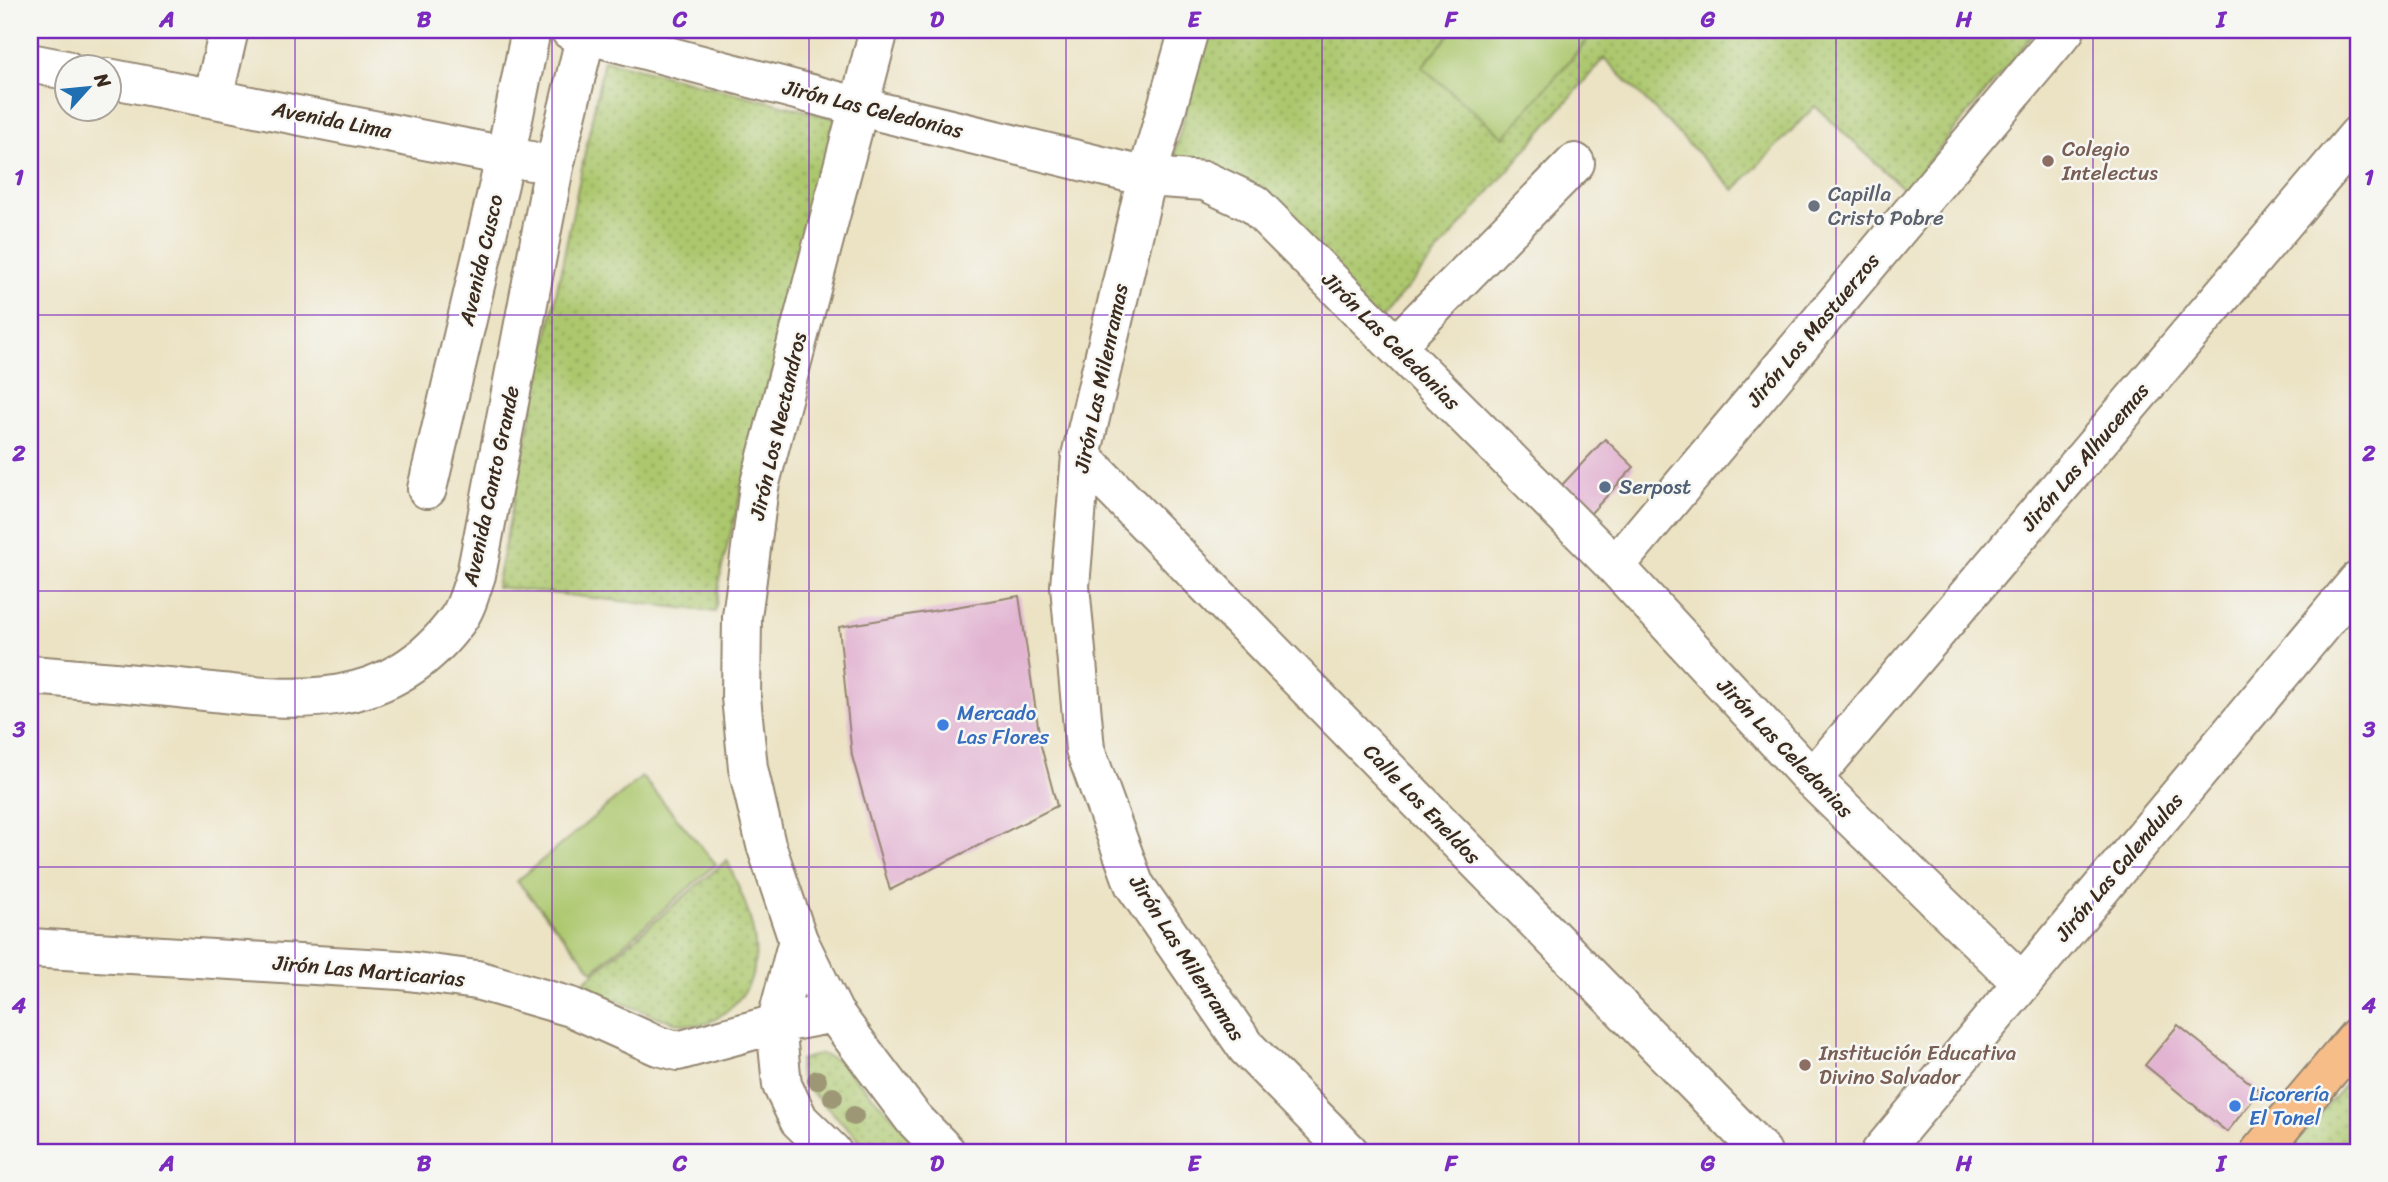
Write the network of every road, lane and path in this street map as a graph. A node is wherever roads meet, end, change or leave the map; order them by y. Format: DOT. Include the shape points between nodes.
graph roads {
  1 [pos="229,30"];
  2 [pos="531,30"];
  3 [pos="879,30"];
  4 [pos="1189,30"];
  5 [pos="2065,30"];
  6 [pos="581,31"];
  7 [pos="30,63"];
  8 [pos="52,67"];
  9 [pos="122,81"];
  10 [pos="213,98"];
  11 [pos="860,107"];
  12 [pos="2358,135"];
  13 [pos="506,154"];
  14 [pos="1575,163"];
  15 [pos="554,167"];
  16 [pos="1147,177"];
  17 [pos="1398,348"];
  18 [pos="1081,456"];
  19 [pos="427,489"];
  20 [pos="1615,566"];
  21 [pos="2358,581"];
  22 [pos="30,675"];
  23 [pos="1812,779"];
  24 [pos="798,940"];
  25 [pos="30,948"];
  26 [pos="2022,983"];
  27 [pos="834,1013"];
  28 [pos="776,1024"];
  29 [pos="2358,1036"];
  30 [pos="832,1152"];
  31 [pos="946,1152"];
  32 [pos="1349,1152"];
  33 [pos="1762,1152"];
  34 [pos="1881,1152"];
  35 [pos="2260,1152"];
  1 -- 10 [label="street"];
  2 -- 13 [label="street, Avenida Cusco"];
  3 -- 11 [label="street, Jirón Los Nectandros"];
  4 -- 16 [label="street, Jirón Las Milenramas"];
  5 -- 20 [label="street, Jirón Los Mastuerzos"];
  6 -- 11 [label="street, Jirón Las Celedonias"];
  6 -- 15 [label="street, Avenida Canto Grande"];
  7 -- 8 [label="street"];
  9 -- 10 [label="street, Avenida Lima"];
  10 -- 13 [label="street, Avenida Lima"];
  11 -- 16 [label="street, Jirón Las Celedonias"];
  11 -- 24 [label="street, Jirón Los Nectandros" via="759,487 742,617 741,697 748,768 766,845"];
  12 -- 23 [label="street, Jirón Las Alhucemas"];
  13 -- 15 [label="street, Avenida Lima"];
  13 -- 19 [label="street, Avenida Cusco"];
  14 -- 17 [label="street"];
  15 -- 22 [label="street, Avenida Canto Grande" via="476,575 459,618 430,650 400,673 349,695 303,699"];
  16 -- 17 [label="street, Jirón Las Celedonias" via="1205,181 1254,204"];
  16 -- 18 [label="street, Jirón Las Milenramas"];
  17 -- 20 [label="street, Jirón Las Celedonias"];
  18 -- 32 [label="street, Jirón Las Milenramas" via="1070,586 1085,749 1134,884 1247,1048"];
  18 -- 33 [label="street, Calle Los Eneldos"];
  20 -- 23 [label="street, Jirón Las Celedonias"];
  21 -- 26 [label="street, Jirón Las Calendulas"];
  23 -- 26 [label="street, Jirón Las Celedonias"];
  24 -- 27 [label="street, Jirón Los Nectandros"];
  24 -- 28 [label="street"];
  25 -- 28 [label="street, Jirón Las Marticarias" via="400,970 477,979 571,1007 678,1051"];
  26 -- 34 [label="street, Jirón Las Calendulas"];
  27 -- 28 [label="street, Jirón Las Marticarias"];
  27 -- 31 [label="street, Jirón Los Nectandros" via="913,1118"];
  28 -- 30 [label="street" via="782,1085 799,1120"];
  29 -- 35 [label="main road"];
}
